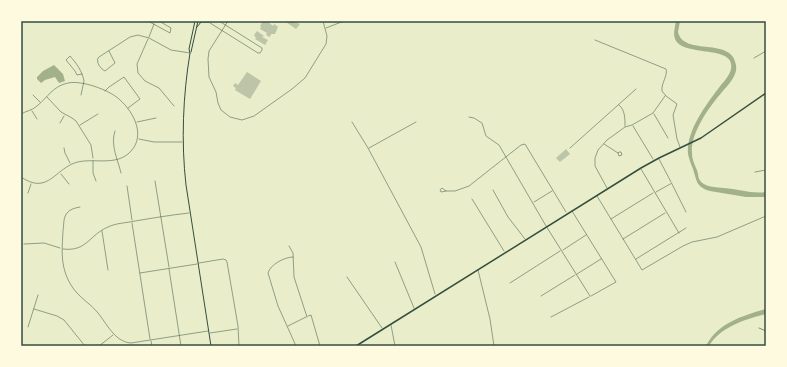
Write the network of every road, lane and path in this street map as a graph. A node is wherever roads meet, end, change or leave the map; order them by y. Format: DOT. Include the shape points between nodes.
graph roads {
  1 [pos="148,21"];
  2 [pos="159,21"];
  3 [pos="195,21"];
  4 [pos="198,21"];
  5 [pos="207,21"];
  6 [pos="219,21"];
  7 [pos="228,21"];
  8 [pos="323,21"];
  9 [pos="344,21"];
  10 [pos="209,22"];
  11 [pos="154,24"];
  12 [pos="226,25"];
  13 [pos="196,28"];
  14 [pos="325,28"];
  15 [pos="222,31"];
  16 [pos="149,38"];
  17 [pos="595,40"];
  18 [pos="108,51"];
  19 [pos="766,51"];
  20 [pos="190,53"];
  21 [pos="754,58"];
  22 [pos="82,74"];
  23 [pos="84,83"];
  24 [pos="636,89"];
  25 [pos="105,92"];
  26 [pos="766,93"];
  27 [pos="34,95"];
  28 [pos="81,95"];
  29 [pos="46,96"];
  30 [pos="666,96"];
  31 [pos="40,103"];
  32 [pos="618,104"];
  33 [pos="174,106"];
  34 [pos="31,109"];
  35 [pos="127,109"];
  36 [pos="653,113"];
  37 [pos="21,114"];
  38 [pos="65,114"];
  39 [pos="98,114"];
  40 [pos="469,117"];
  41 [pos="156,118"];
  42 [pos="37,119"];
  43 [pos="352,122"];
  44 [pos="416,122"];
  45 [pos="60,123"];
  46 [pos="136,123"];
  47 [pos="632,125"];
  48 [pos="79,126"];
  49 [pos="626,127"];
  50 [pos="115,131"];
  51 [pos="137,138"];
  52 [pos="668,138"];
  53 [pos="184,142"];
  54 [pos="603,143"];
  55 [pos="64,148"];
  56 [pos="368,148"];
  57 [pos="570,148"];
  58 [pos="681,148"];
  59 [pos="618,153"];
  60 [pos="506,157"];
  61 [pos="659,158"];
  62 [pos="118,159"];
  63 [pos="93,160"];
  64 [pos="654,161"];
  65 [pos="71,164"];
  66 [pos="641,168"];
  67 [pos="766,170"];
  68 [pos="755,172"];
  69 [pos="60,173"];
  70 [pos="121,173"];
  71 [pos="21,177"];
  72 [pos="96,181"];
  73 [pos="156,181"];
  74 [pos="31,182"];
  75 [pos="672,183"];
  76 [pos="69,184"];
  77 [pos="127,186"];
  78 [pos="607,189"];
  79 [pos="493,190"];
  80 [pos="553,190"];
  81 [pos="446,191"];
  82 [pos="28,193"];
  83 [pos="654,193"];
  84 [pos="596,195"];
  85 [pos="472,199"];
  86 [pos="532,202"];
  87 [pos="80,207"];
  88 [pos="572,211"];
  89 [pos="686,212"];
  90 [pos="191,213"];
  91 [pos="666,213"];
  92 [pos="567,214"];
  93 [pos="766,216"];
  94 [pos="161,217"];
  95 [pos="611,219"];
  96 [pos="132,222"];
  97 [pos="546,226"];
  98 [pos="686,228"];
  99 [pos="102,230"];
  100 [pos="679,233"];
  101 [pos="587,235"];
  102 [pos="623,239"];
  103 [pos="525,240"];
  104 [pos="24,244"];
  105 [pos="289,246"];
  106 [pos="62,249"];
  107 [pos="562,250"];
  108 [pos="505,253"];
  109 [pos="293,257"];
  110 [pos="602,258"];
  111 [pos="635,259"];
  112 [pos="395,262"];
  113 [pos="198,264"];
  114 [pos="169,268"];
  115 [pos="478,269"];
  116 [pos="108,270"];
  117 [pos="140,273"];
  118 [pos="576,274"];
  119 [pos="347,277"];
  120 [pos="510,283"];
  121 [pos="38,295"];
  122 [pos="435,296"];
  123 [pos="541,296"];
  124 [pos="590,296"];
  125 [pos="34,309"];
  126 [pos="414,309"];
  127 [pos="307,317"];
  128 [pos="552,317"];
  129 [pos="390,324"];
  130 [pos="287,326"];
  131 [pos="28,327"];
  132 [pos="238,329"];
  133 [pos="383,329"];
  134 [pos="209,331"];
  135 [pos="209,333"];
  136 [pos="114,334"];
  137 [pos="180,336"];
  138 [pos="151,340"];
  139 [pos="85,346"];
  140 [pos="99,346"];
  141 [pos="152,346"];
  142 [pos="181,346"];
  143 [pos="211,346"];
  144 [pos="239,346"];
  145 [pos="296,346"];
  146 [pos="320,346"];
  147 [pos="356,346"];
  148 [pos="395,346"];
  149 [pos="494,346"];
  1 -- 11 [label="street"];
  2 -- 11 [label="street" via="171,28 170,33"];
  3 -- 20 [label="main road"];
  4 -- 13 [label="main road"];
  5 -- 10 [label="street"];
  6 -- 12 [label="street"];
  7 -- 12 [label="street"];
  8 -- 14 [label="street"];
  9 -- 14 [label="street"];
  10 -- 13 [label="main road" via="201,22"];
  10 -- 15 [label="street"];
  11 -- 16 [label="street"];
  12 -- 15 [label="street"];
  12 -- 15 [label="street" via="262,48 260,53"];
  13 -- 20 [label="main road"];
  14 -- 15 [label="street" via="327,36 324,48 305,78 254,116 242,120 224,113 209,77 208,55"];
  16 -- 18 [label="street" via="134,36"];
  16 -- 20 [label="street" via="171,50"];
  16 -- 33 [label="street" via="137,64 138,73 145,81 159,88"];
  17 -- 30 [label="street" via="665,68 666,74 661,89"];
  18 -- 18 [label="street" via="97,60 105,70 115,63"];
  19 -- 21 [label="street"];
  20 -- 53 [label="main road" via="185,88"];
  22 -- 22 [label="street" via="80,69 70,56 66,60 77,75"];
  22 -- 23 [label="street"];
  23 -- 25 [label="street"];
  23 -- 28 [label="street"];
  23 -- 29 [label="street" via="70,82 61,85"];
  24 -- 32 [label="street"];
  25 -- 35 [label="street" via="118,99"];
  25 -- 35 [label="street" via="108,87 124,77 140,99"];
  26 -- 58 [label="main road"];
  27 -- 31 [label="street"];
  29 -- 31 [label="street"];
  29 -- 38 [label="street"];
  30 -- 36 [label="street"];
  30 -- 58 [label="street" via="677,104 673,115"];
  31 -- 34 [label="street"];
  32 -- 49 [label="street" via="624,113"];
  32 -- 57 [label="street"];
  34 -- 37 [label="street"];
  34 -- 42 [label="street"];
  35 -- 46 [label="street"];
  36 -- 47 [label="street"];
  36 -- 52 [label="street"];
  38 -- 45 [label="street"];
  38 -- 48 [label="street"];
  39 -- 48 [label="street"];
  40 -- 60 [label="street" via="482,123 486,136 499,145"];
  41 -- 46 [label="street"];
  43 -- 56 [label="street"];
  44 -- 56 [label="street"];
  46 -- 51 [label="street"];
  47 -- 49 [label="street"];
  47 -- 64 [label="street"];
  48 -- 63 [label="street" via="92,149"];
  49 -- 54 [label="street"];
  50 -- 62 [label="street" via="113,141"];
  51 -- 53 [label="street" via="154,142"];
  51 -- 62 [label="street" via="131,151"];
  53 -- 90 [label="main road" via="184,170"];
  54 -- 59 [label="street"];
  54 -- 78 [label="street" via="596,153 595,163"];
  55 -- 65 [label="street"];
  56 -- 122 [label="street" via="421,246"];
  58 -- 61 [label="main road"];
  60 -- 80 [label="street" via="525,144"];
  60 -- 81 [label="street" via="469,186 458,191"];
  60 -- 86 [label="street"];
  61 -- 64 [label="main road"];
  61 -- 75 [label="street"];
  62 -- 63 [label="street"];
  62 -- 70 [label="street"];
  63 -- 65 [label="street"];
  63 -- 72 [label="street"];
  64 -- 66 [label="main road"];
  65 -- 69 [label="street"];
  66 -- 78 [label="main road"];
  66 -- 83 [label="street"];
  67 -- 68 [label="street"];
  69 -- 74 [label="street" via="47,182"];
  69 -- 76 [label="street"];
  71 -- 74 [label="street"];
  73 -- 94 [label="street"];
  74 -- 82 [label="street"];
  75 -- 83 [label="street"];
  75 -- 89 [label="street"];
  77 -- 96 [label="street"];
  78 -- 84 [label="main road"];
  79 -- 103 [label="street"];
  80 -- 86 [label="street"];
  80 -- 92 [label="street"];
  83 -- 91 [label="street"];
  83 -- 95 [label="street"];
  84 -- 88 [label="main road"];
  84 -- 95 [label="street"];
  85 -- 108 [label="street"];
  86 -- 97 [label="street"];
  87 -- 106 [label="street" via="70,210 65,217"];
  88 -- 92 [label="main road"];
  88 -- 101 [label="street"];
  90 -- 94 [label="street"];
  90 -- 113 [label="main road"];
  91 -- 100 [label="street"];
  91 -- 102 [label="street"];
  92 -- 97 [label="main road"];
  93 -- 111 [label="street" via="717,237 692,242 642,270"];
  94 -- 96 [label="street"];
  94 -- 114 [label="street"];
  95 -- 102 [label="street"];
  96 -- 99 [label="street"];
  96 -- 117 [label="street"];
  97 -- 103 [label="main road"];
  97 -- 107 [label="street"];
  98 -- 100 [label="street"];
  99 -- 106 [label="street" via="81,247"];
  99 -- 116 [label="street"];
  100 -- 111 [label="street"];
  101 -- 107 [label="street"];
  101 -- 110 [label="street"];
  102 -- 111 [label="street"];
  103 -- 108 [label="main road"];
  104 -- 106 [label="street" via="44,243"];
  105 -- 109 [label="street"];
  106 -- 136 [label="street" via="64,269 72,288 97,311"];
  107 -- 118 [label="street"];
  107 -- 120 [label="street"];
  108 -- 115 [label="main road"];
  109 -- 127 [label="street" via="294,277"];
  109 -- 130 [label="street" via="285,258 268,273"];
  110 -- 118 [label="street"];
  110 -- 124 [label="street" via="616,282"];
  112 -- 126 [label="street"];
  113 -- 114 [label="street"];
  113 -- 132 [label="street" via="226,260 228,263"];
  113 -- 134 [label="main road"];
  114 -- 117 [label="street"];
  114 -- 137 [label="street"];
  115 -- 122 [label="main road"];
  115 -- 149 [label="street"];
  117 -- 138 [label="street"];
  118 -- 123 [label="street"];
  118 -- 124 [label="street"];
  119 -- 133 [label="street"];
  121 -- 125 [label="street"];
  122 -- 126 [label="main road"];
  124 -- 128 [label="street"];
  125 -- 131 [label="street"];
  125 -- 139 [label="street" via="64,320"];
  126 -- 129 [label="main road"];
  127 -- 130 [label="street"];
  127 -- 146 [label="street" via="311,315"];
  129 -- 133 [label="main road"];
  129 -- 148 [label="street"];
  130 -- 145 [label="street"];
  132 -- 135 [label="street"];
  132 -- 144 [label="street"];
  133 -- 147 [label="main road"];
  134 -- 135 [label="main road"];
  134 -- 137 [label="street"];
  135 -- 143 [label="main road"];
  136 -- 138 [label="street" via="128,343"];
  136 -- 140 [label="street"];
  137 -- 138 [label="street"];
  137 -- 142 [label="street"];
  138 -- 141 [label="street"];
}
